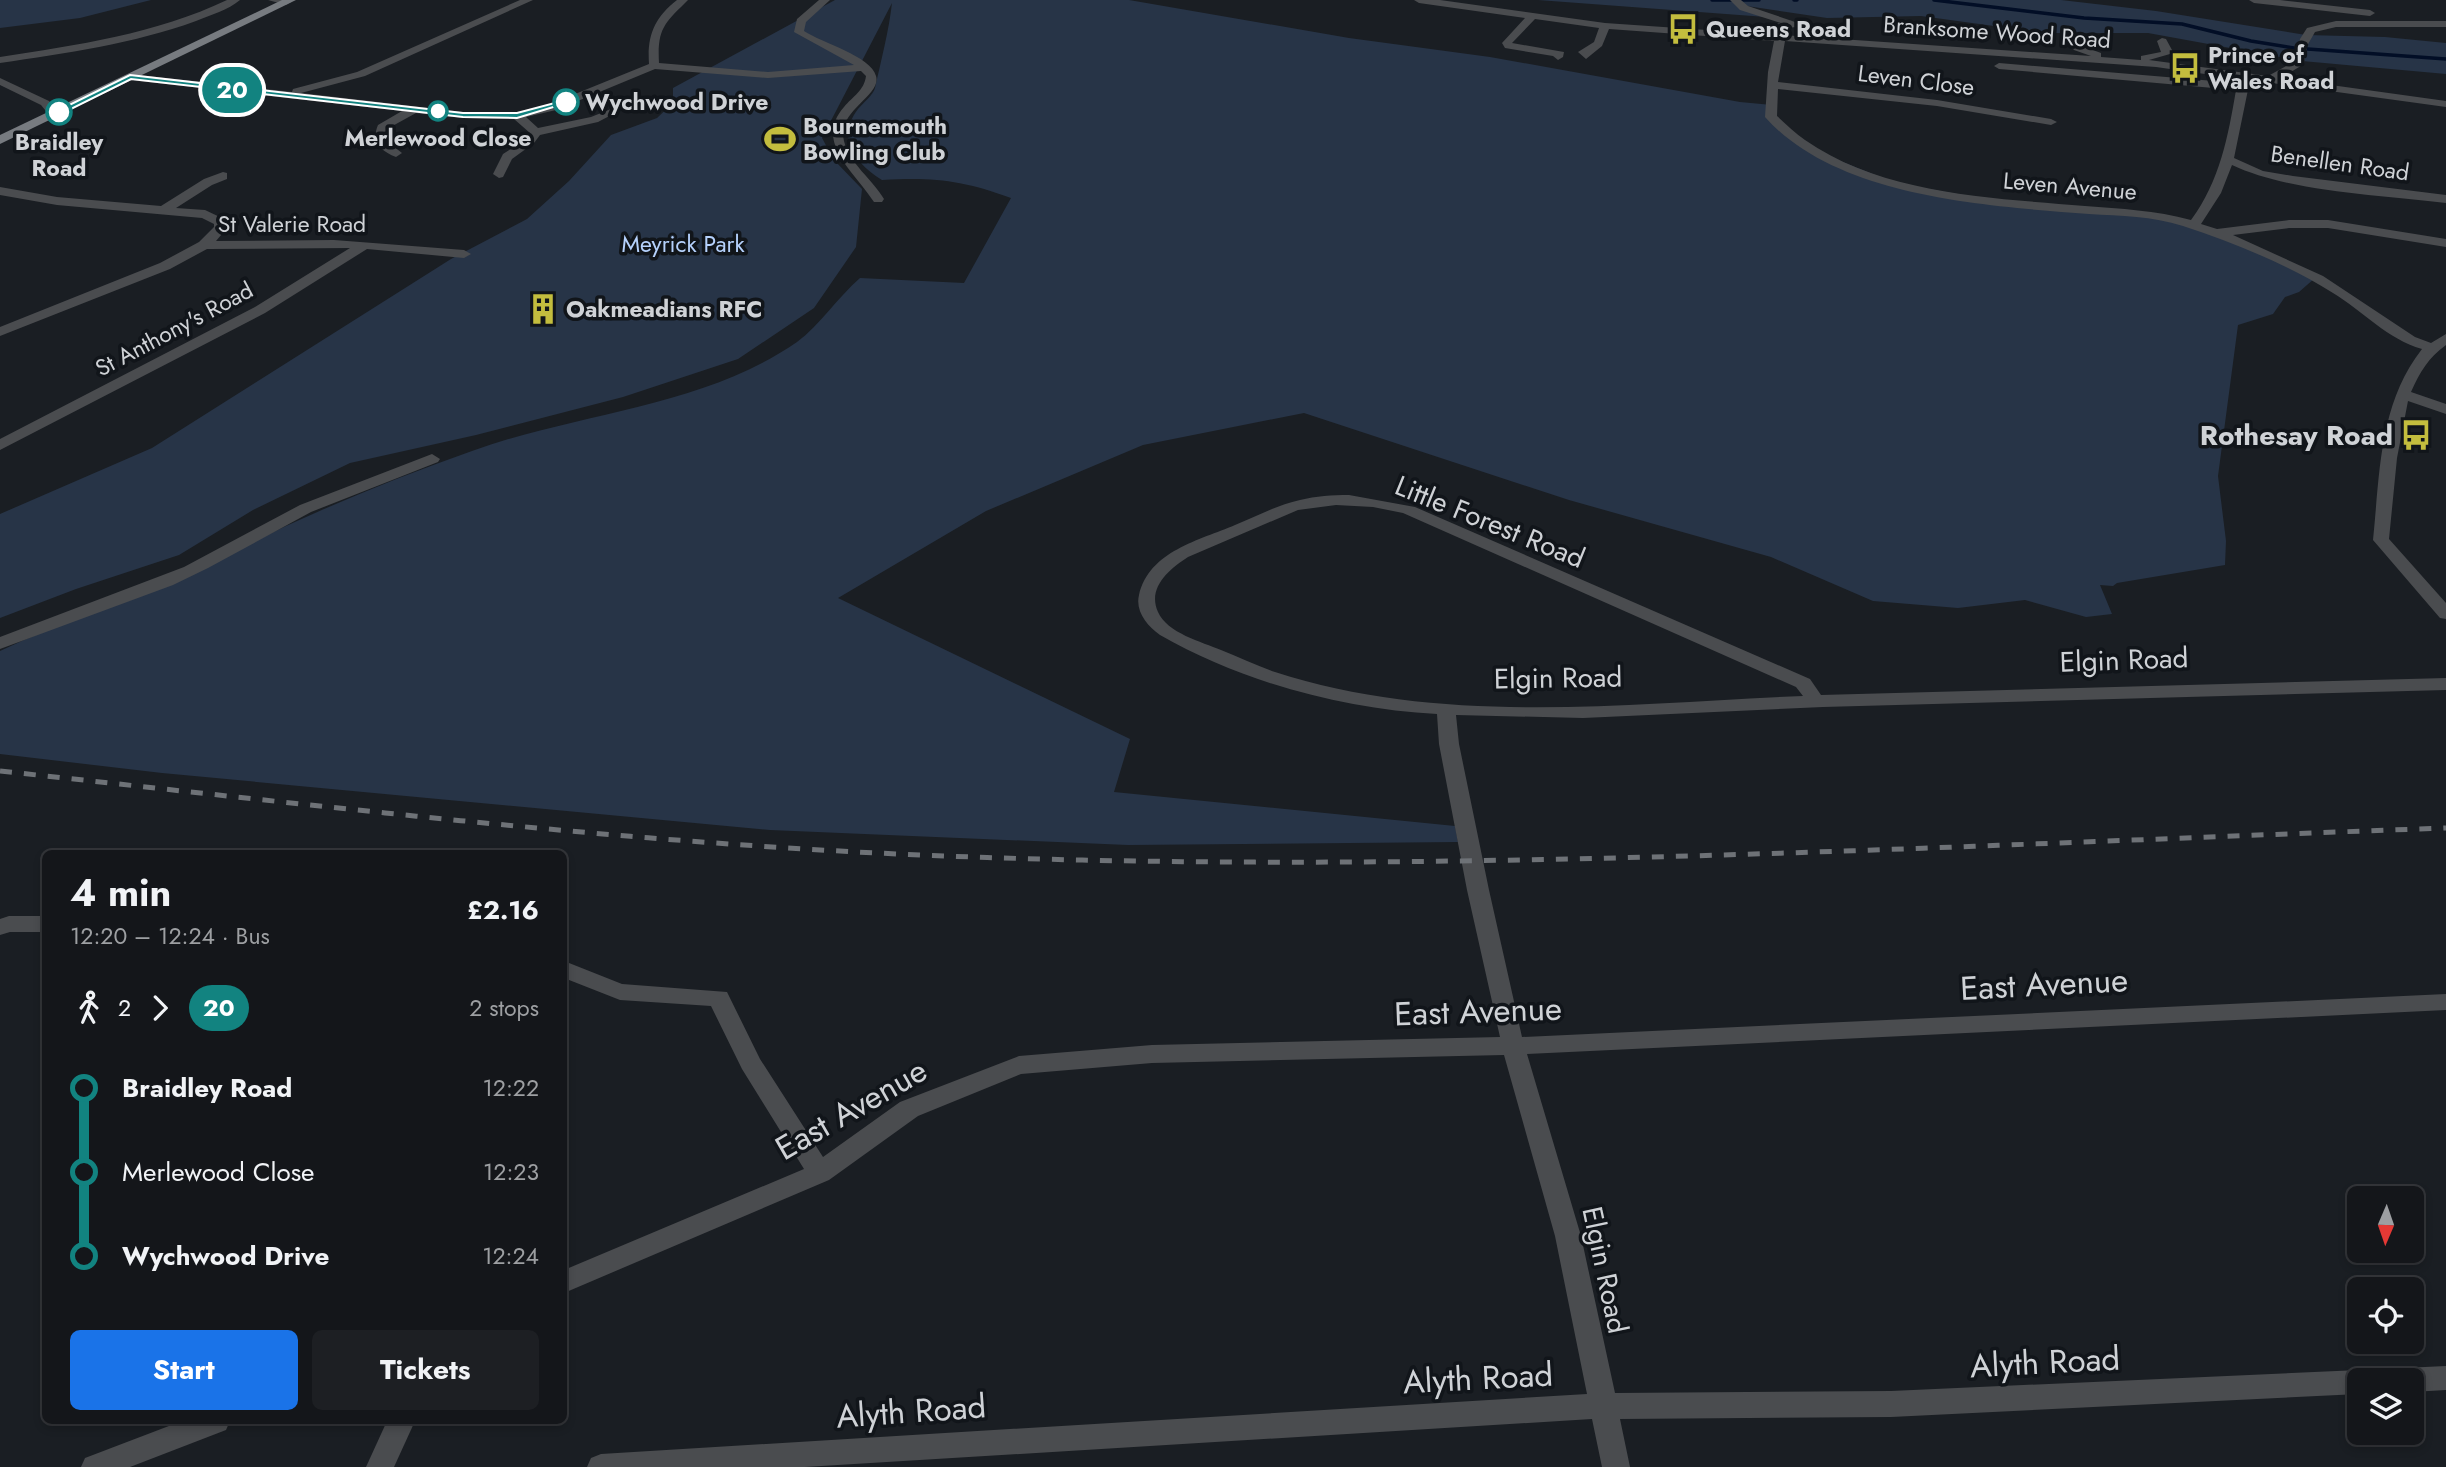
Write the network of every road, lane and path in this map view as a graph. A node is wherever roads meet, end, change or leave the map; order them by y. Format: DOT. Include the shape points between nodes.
graph roads {
  1 [pos="235,0"];
  2 [pos="273,0"];
  3 [pos="528,0"];
  4 [pos="683,0"];
  5 [pos="825,0"];
  6 [pos="1419,0"];
  7 [pos="2254,0"];
  8 [pos="288,1"];
  9 [pos="1736,1"];
  10 [pos="1531,17"];
  11 [pos="1684,24"];
  12 [pos="1796,24"];
  13 [pos="2441,24"];
  14 [pos="1605,26"];
  15 [pos="2069,38"];
  16 [pos="1780,39"];
  17 [pos="2162,41"];
  18 [pos="1837,42"];
  19 [pos="2002,44"];
  20 [pos="2060,48"];
  21 [pos="1581,54"];
  22 [pos="1961,56"];
  23 [pos="1558,57"];
  24 [pos="0,61"];
  25 [pos="1949,61"];
  26 [pos="654,66"];
  27 [pos="865,68"];
  28 [pos="2248,75"];
  29 [pos="130,77"];
  30 [pos="2271,78"];
  31 [pos="0,81"];
  32 [pos="14,86"];
  33 [pos="1774,86"];
  34 [pos="2242,87"];
  35 [pos="0,91"];
  36 [pos="275,95"];
  37 [pos="2446,104"];
  38 [pos="418,108"];
  39 [pos="611,113"];
  40 [pos="54,114"];
  41 [pos="517,116"];
  42 [pos="2052,122"];
  43 [pos="536,132"];
  44 [pos="0,140"];
  45 [pos="396,153"];
  46 [pos="2230,160"];
  47 [pos="499,174"];
  48 [pos="223,176"];
  49 [pos="0,192"];
  50 [pos="878,200"];
  51 [pos="2446,200"];
  52 [pos="165,209"];
  53 [pos="2193,226"];
  54 [pos="2214,233"];
  55 [pos="2446,243"];
  56 [pos="204,245"];
  57 [pos="364,245"];
  58 [pos="464,254"];
  59 [pos="0,332"];
  60 [pos="2446,338"];
  61 [pos="2432,348"];
  62 [pos="2401,394"];
  63 [pos="2446,409"];
  64 [pos="0,446"];
  65 [pos="432,459"];
  66 [pos="2446,614"];
  67 [pos="0,644"];
  68 [pos="2446,684"];
  69 [pos="1816,701"];
  70 [pos="1446,711"];
  71 [pos="42,924"];
  72 [pos="0,927"];
  73 [pos="567,969"];
  74 [pos="2446,1002"];
  75 [pos="1513,1046"];
  76 [pos="820,1173"];
  77 [pos="567,1281"];
  78 [pos="2446,1378"];
  79 [pos="2424,1379"];
  80 [pos="2347,1383"];
  81 [pos="1602,1406"];
  82 [pos="208,1424"];
  83 [pos="400,1424"];
  84 [pos="95,1467"];
  85 [pos="380,1467"];
  86 [pos="601,1467"];
  87 [pos="1616,1467"];
  1 -- 24 [label="street" via="125,37"];
  2 -- 8 [label="street"];
  3 -- 36 [label="street" via="361,75"];
  4 -- 26 [label="street" via="657,25 651,40"];
  5 -- 27 [label="street" via="801,21 799,32"];
  6 -- 10 [label="street, Branksome Wood Road"];
  7 -- 13 [label="street"];
  8 -- 29 [label="main road"];
  9 -- 12 [label="street" via="1744,8"];
  10 -- 14 [label="street, Branksome Wood Road"];
  10 -- 23 [label="street" via="1509,46 1560,54"];
  11 -- 12 [label="street" via="1763,29"];
  12 -- 18 [label="street"];
  13 -- 30 [label="street" via="2336,24 2311,30 2296,69"];
  14 -- 16 [label="street, Branksome Wood Road"];
  14 -- 21 [label="street" via="1597,48"];
  15 -- 17 [label="street" via="2088,52 2130,58 2165,54 2167,47"];
  16 -- 18 [label="street, Branksome Wood Road"];
  16 -- 33 [label="street, Leven Avenue"];
  18 -- 22 [label="street, Branksome Wood Road"];
  19 -- 20 [label="street"];
  22 -- 25 [label="street"];
  22 -- 28 [label="street, Branksome Wood Road" via="2156,64"];
  22 -- 34 [label="street" via="2095,76"];
  26 -- 27 [label="street" via="792,74"];
  26 -- 41 [label="street" via="552,108"];
  27 -- 50 [label="street" via="871,76 870,86 840,121 838,144"];
  28 -- 30 [label="street, Branksome Wood Road"];
  28 -- 34 [label="street"];
  29 -- 36 [label="street"];
  29 -- 40 [label="main road"];
  30 -- 37 [label="street, Branksome Wood Road"];
  31 -- 32 [label="street"];
  32 -- 35 [label="street"];
  32 -- 40 [label="street" via="45,103"];
  33 -- 42 [label="street, Leven Close" via="1937,103"];
  33 -- 53 [label="street, Leven Avenue" via="1771,117 1785,131 1833,160 1895,183 2003,202 2153,214"];
  34 -- 46 [label="street"];
  36 -- 38 [label="street"];
  38 -- 41 [label="street"];
  38 -- 45 [label="street" via="382,127 379,139"];
  39 -- 43 [label="street"];
  40 -- 44 [label="main road"];
  41 -- 43 [label="street"];
  43 -- 47 [label="street" via="507,157"];
  46 -- 51 [label="street, Benellen Road" via="2260,174"];
  46 -- 53 [label="street"];
  48 -- 52 [label="street"];
  49 -- 52 [label="street, St Valerie Road"];
  52 -- 56 [label="street, St Valerie Road" via="205,214 220,222"];
  53 -- 54 [label="street, Leven Avenue"];
  54 -- 55 [label="street" via="2328,224"];
  54 -- 61 [label="street, Leven Avenue" via="2337,289 2408,340"];
  56 -- 57 [label="street, St Valerie Road"];
  56 -- 59 [label="street" via="165,266"];
  57 -- 58 [label="street, St Valerie Road"];
  57 -- 64 [label="street, St Anthony's Road" via="260,310"];
  60 -- 61 [label="street"];
  61 -- 62 [label="street" via="2419,359"];
  62 -- 63 [label="street"];
  62 -- 66 [label="street" via="2381,540"];
  65 -- 67 [label="street" via="288,517 190,571"];
  68 -- 69 [label="street, Elgin Road"];
  69 -- 70 [label="street, Elgin Road"];
  69 -- 70 [label="street, Little Forest Road" via="1803,683 1409,510 1387,505 1340,500 1296,506 1177,557 1157,573 1149,588 1147,604 1161,628 1226,661 1314,691"];
  70 -- 75 [label="street, Elgin Road" via="1478,890"];
  71 -- 72 [label="street"];
  73 -- 76 [label="street" via="620,992 719,998 750,1063"];
  74 -- 75 [label="street, East Avenue"];
  75 -- 76 [label="street, East Avenue" via="1152,1054 1019,1065 909,1109"];
  75 -- 81 [label="street, Elgin Road" via="1568,1236"];
  76 -- 77 [label="street, East Avenue"];
  78 -- 79 [label="street"];
  80 -- 81 [label="street, Alyth Road" via="1891,1404"];
  81 -- 86 [label="street, Alyth Road"];
  81 -- 87 [label="street, Elgin Road"];
  82 -- 84 [label="street"];
  83 -- 85 [label="street"];
}
